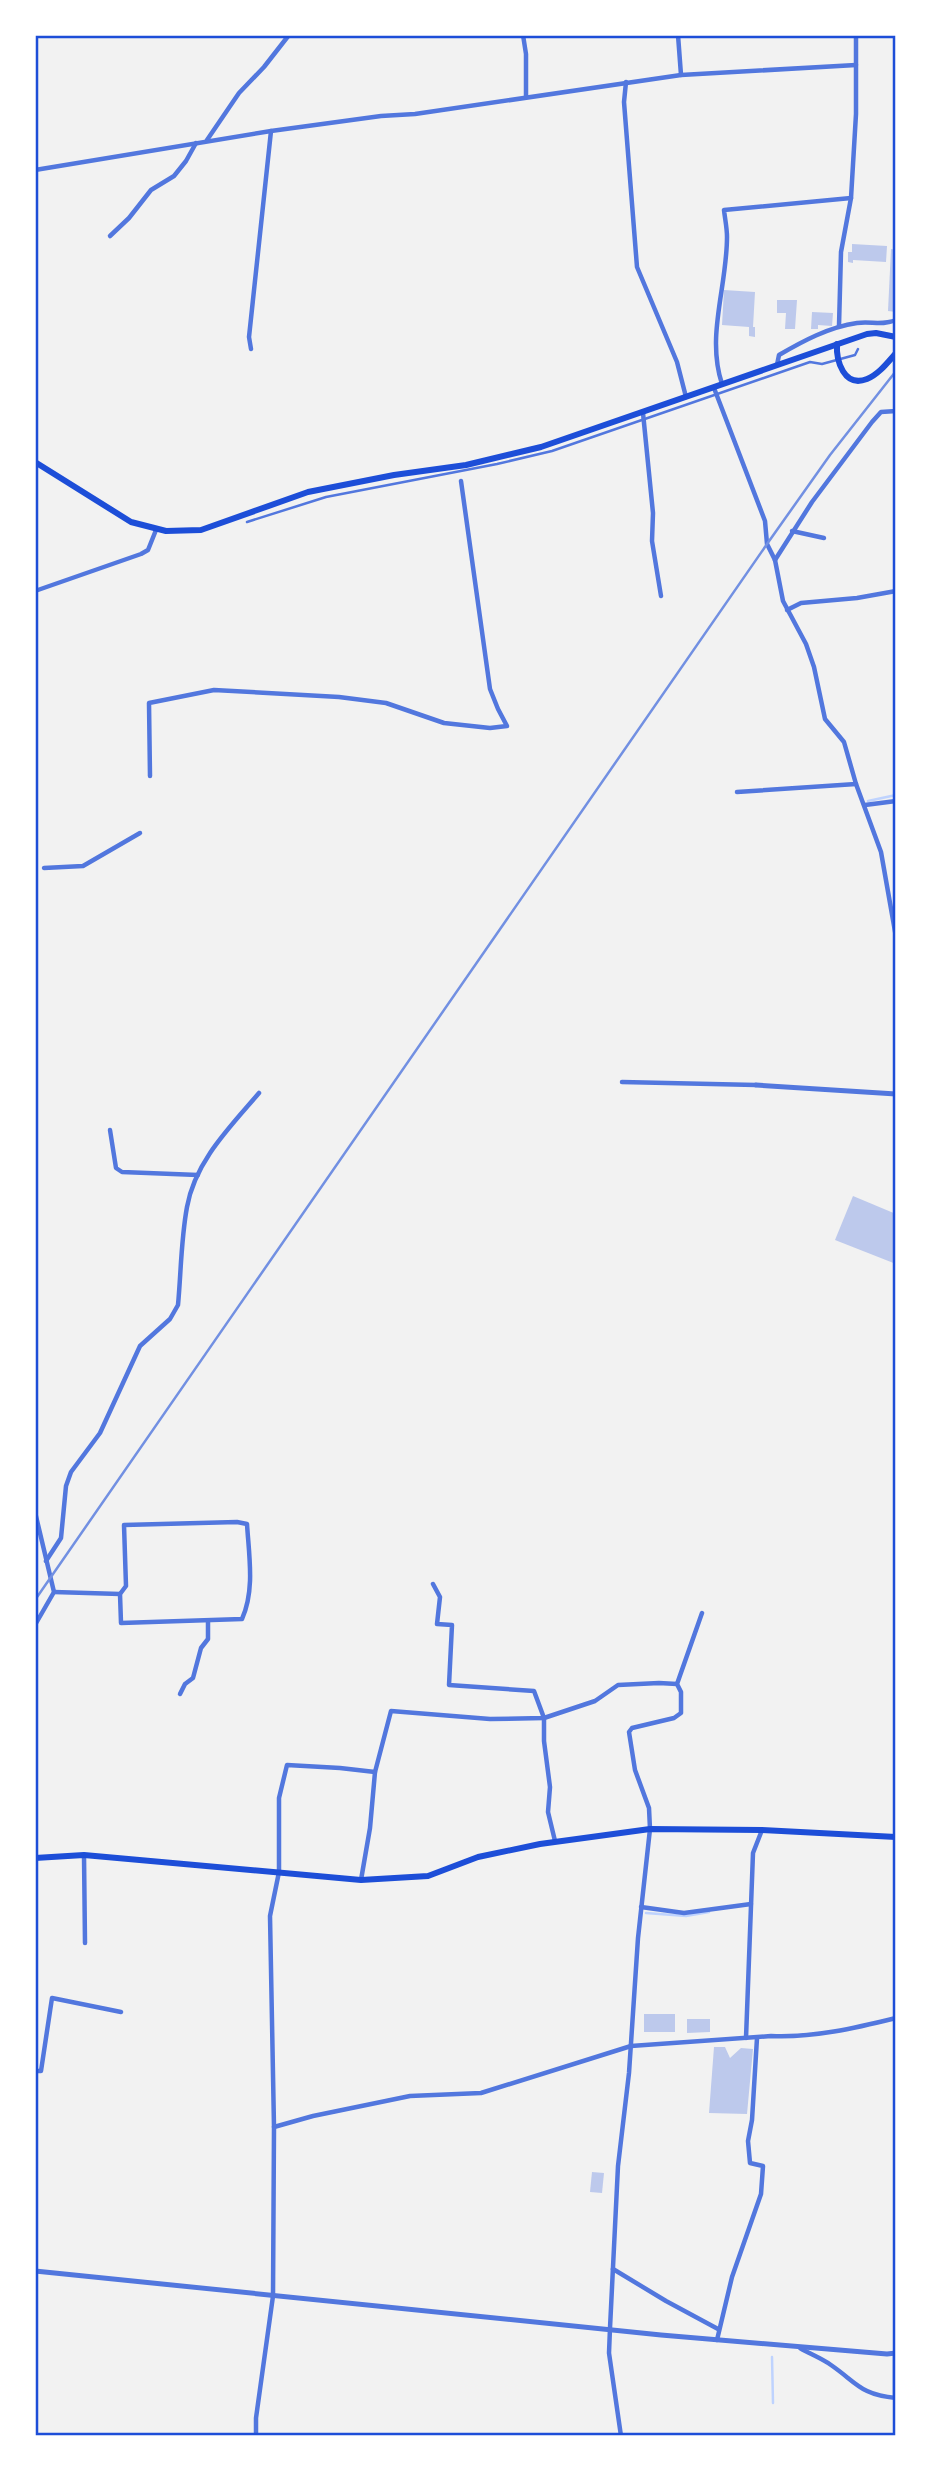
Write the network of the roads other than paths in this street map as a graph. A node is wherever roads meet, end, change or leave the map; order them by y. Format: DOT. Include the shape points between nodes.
graph roads {
  1 [pos="289,35"];
  2 [pos="523,35"];
  3 [pos="678,35"];
  4 [pos="856,35"];
  5 [pos="856,65"];
  6 [pos="681,75"];
  7 [pos="626,82"];
  8 [pos="526,97"];
  9 [pos="271,131"];
  10 [pos="206,141"];
  11 [pos="196,143"];
  12 [pos="35,170"];
  13 [pos="851,198"];
  14 [pos="110,236"];
  15 [pos="896,320"];
  16 [pos="839,326"];
  17 [pos="896,337"];
  18 [pos="837,344"];
  19 [pos="251,349"];
  20 [pos="858,349"];
  21 [pos="896,353"];
  22 [pos="837,360"];
  23 [pos="777,366"];
  24 [pos="723,386"];
  25 [pos="715,392"];
  26 [pos="687,398"];
  27 [pos="896,411"];
  28 [pos="643,416"];
  29 [pos="35,462"];
  30 [pos="461,481"];
  31 [pos="247,522"];
  32 [pos="156,530"];
  33 [pos="792,531"];
  34 [pos="824,538"];
  35 [pos="775,560"];
  36 [pos="35,591"];
  37 [pos="896,591"];
  38 [pos="661,596"];
  39 [pos="787,610"];
  40 [pos="150,776"];
  41 [pos="856,784"];
  42 [pos="737,792"];
  43 [pos="896,801"];
  44 [pos="865,805"];
  45 [pos="139,833"];
  46 [pos="44,868"];
  47 [pos="896,937"];
  48 [pos="622,1082"];
  49 [pos="756,1085"];
  50 [pos="259,1093"];
  51 [pos="896,1094"];
  52 [pos="110,1130"];
  53 [pos="198,1175"];
  54 [pos="35,1511"];
  55 [pos="46,1562"];
  56 [pos="433,1584"];
  57 [pos="54,1592"];
  58 [pos="120,1594"];
  59 [pos="702,1613"];
  60 [pos="208,1620"];
  61 [pos="35,1625"];
  62 [pos="677,1684"];
  63 [pos="180,1694"];
  64 [pos="544,1718"];
  65 [pos="375,1772"];
  66 [pos="650,1829"];
  67 [pos="762,1830"];
  68 [pos="896,1837"];
  69 [pos="555,1841"];
  70 [pos="84,1855"];
  71 [pos="35,1858"];
  72 [pos="279,1872"];
  73 [pos="361,1880"];
  74 [pos="751,1904"];
  75 [pos="641,1907"];
  76 [pos="85,1943"];
  77 [pos="121,2012"];
  78 [pos="896,2018"];
  79 [pos="746,2038"];
  80 [pos="757,2038"];
  81 [pos="631,2046"];
  82 [pos="35,2071"];
  83 [pos="274,2127"];
  84 [pos="612,2269"];
  85 [pos="35,2271"];
  86 [pos="273,2296"];
  87 [pos="610,2328"];
  88 [pos="719,2329"];
  89 [pos="718,2340"];
  90 [pos="800,2348"];
  91 [pos="895,2353"];
  92 [pos="895,2398"];
  93 [pos="256,2436"];
  94 [pos="621,2436"];
  1 -- 10 [label="street" via="239,93"];
  2 -- 8 [label="street"];
  3 -- 6 [label="street"];
  4 -- 5 [label="street"];
  5 -- 6 [label="street"];
  5 -- 13 [label="street"];
  6 -- 7 [label="street"];
  7 -- 8 [label="street"];
  7 -- 26 [label="street" via="637,267"];
  8 -- 9 [label="street"];
  9 -- 10 [label="street"];
  9 -- 19 [label="street"];
  10 -- 11 [label="street"];
  11 -- 12 [label="street"];
  11 -- 14 [label="street" via="174,176 151,190"];
  13 -- 16 [label="street" via="841,252"];
  13 -- 24 [label="street" via="724,210 727,239 716,348"];
  15 -- 16 [label="street"];
  16 -- 23 [label="street" via="779,355"];
  17 -- 18 [label="main road" via="876,333"];
  18 -- 22 [label="main road"];
  18 -- 23 [label="main road"];
  20 -- 22 [label="street" via="855,355"];
  21 -- 22 [label="main road" via="879,371 861,380 846,375"];
  22 -- 25 [label="street" via="810,362"];
  23 -- 24 [label="main road"];
  24 -- 25 [label="main road"];
  25 -- 26 [label="main road"];
  25 -- 28 [label="street"];
  25 -- 35 [label="street" via="765,521 767,544"];
  26 -- 28 [label="main road"];
  27 -- 33 [label="street" via="881,412 872,422"];
  28 -- 31 [label="street" via="529,457 326,497"];
  28 -- 32 [label="main road" via="467,465 308,492 201,530"];
  28 -- 38 [label="street"];
  29 -- 32 [label="main road" via="131,522"];
  30 -- 40 [label="street" via="490,689 508,726 444,723 357,698 214,690 149,704"];
  32 -- 36 [label="street" via="148,550 141,554"];
  33 -- 34 [label="street"];
  33 -- 35 [label="street"];
  35 -- 39 [label="street"];
  37 -- 39 [label="street" via="801,603"];
  39 -- 41 [label="street" via="806,644 825,719 844,742"];
  41 -- 42 [label="street"];
  41 -- 44 [label="street"];
  43 -- 44 [label="street"];
  44 -- 47 [label="street" via="881,852"];
  45 -- 46 [label="street" via="83,866"];
  48 -- 49 [label="street"];
  49 -- 51 [label="street"];
  50 -- 53 [label="street" via="222,1136"];
  52 -- 53 [label="street" via="116,1168 122,1172"];
  53 -- 55 [label="street" via="187,1205 178,1305 170,1319 140,1346 100,1433 71,1472 61,1538"];
  54 -- 55 [label="street"];
  55 -- 57 [label="street"];
  56 -- 64 [label="street" via="440,1597 438,1623 452,1625 449,1685 534,1691"];
  57 -- 58 [label="street"];
  57 -- 61 [label="street"];
  58 -- 60 [label="street" via="121,1623"];
  58 -- 60 [label="street" via="126,1586 124,1525 247,1524 250,1601 242,1619"];
  59 -- 62 [label="street"];
  60 -- 63 [label="street" via="208,1639 193,1678"];
  62 -- 64 [label="street" via="618,1685 595,1701"];
  62 -- 66 [label="street" via="681,1713 629,1732"];
  64 -- 65 [label="street" via="391,1711"];
  64 -- 69 [label="street" via="548,1812"];
  65 -- 72 [label="street" via="287,1765 279,1798"];
  65 -- 73 [label="street"];
  66 -- 67 [label="main road"];
  66 -- 69 [label="main road"];
  66 -- 75 [label="street"];
  67 -- 68 [label="main road"];
  67 -- 74 [label="street" via="753,1853"];
  69 -- 73 [label="main road" via="478,1857 428,1876"];
  70 -- 71 [label="main road"];
  70 -- 72 [label="main road"];
  70 -- 76 [label="street"];
  72 -- 73 [label="main road"];
  72 -- 83 [label="street" via="270,1916"];
  74 -- 75 [label="street" via="684,1913"];
  74 -- 79 [label="street"];
  75 -- 81 [label="street"];
  77 -- 82 [label="street" via="52,1998 41,2071"];
  78 -- 80 [label="street" via="825,2032"];
  79 -- 80 [label="street"];
  79 -- 81 [label="street"];
  80 -- 88 [label="street" via="748,2141 750,2163 763,2166 761,2194"];
  81 -- 83 [label="street" via="481,2093 410,2096"];
  81 -- 84 [label="street"];
  83 -- 86 [label="street"];
  84 -- 87 [label="street"];
  84 -- 88 [label="street"];
  85 -- 86 [label="street"];
  86 -- 87 [label="street"];
  86 -- 93 [label="street"];
  87 -- 89 [label="street"];
  87 -- 94 [label="street" via="609,2353"];
  88 -- 89 [label="street"];
  89 -- 90 [label="street"];
  90 -- 91 [label="street"];
  90 -- 92 [label="street" via="861,2389"];
  91 -- 92 [label="street"];
}
